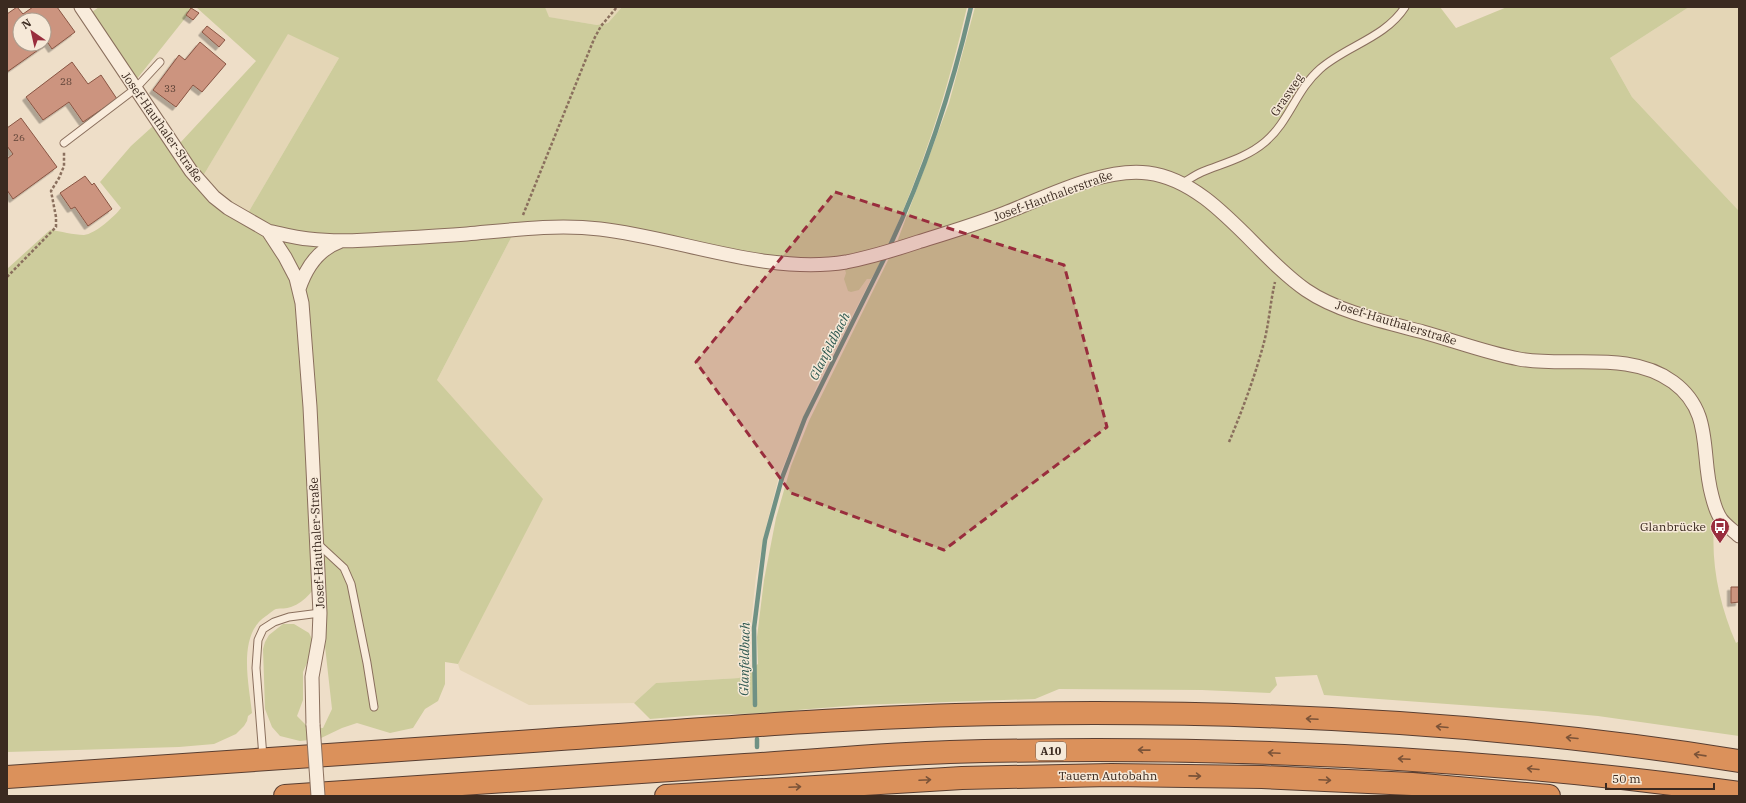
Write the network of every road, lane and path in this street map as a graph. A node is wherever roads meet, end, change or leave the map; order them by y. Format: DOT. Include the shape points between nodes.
graph roads {
  1 [pos="81,7"];
  2 [pos="617,7"];
  3 [pos="1405,7"];
  4 [pos="160,62"];
  5 [pos="135,89"];
  6 [pos="64,143"];
  7 [pos="1181,184"];
  8 [pos="518,228"];
  9 [pos="268,231"];
  10 [pos="341,241"];
  11 [pos="1278,268"];
  12 [pos="7,277"];
  13 [pos="299,289"];
  14 [pos="1229,442"];
  15 [pos="1739,536"];
  16 [pos="317,542"];
  17 [pos="320,613"];
  18 [pos="374,707"];
  19 [pos="263,760"];
  20 [pos="1739,761"];
  21 [pos="7,777"];
  22 [pos="1739,793"];
  23 [pos="285,796"];
  24 [pos="318,796"];
  25 [pos="666,796"];
  26 [pos="1548,796"];
  1 -- 5 [label="street, Josef-Hauthaler-Straße"];
  2 -- 8 [label="path" via="594,39"];
  3 -- 7 [label="lane, Grasweg" via="1391,24 1319,70 1301,90 1285,119 1266,142 1239,159 1202,172"];
  4 -- 5 [label="lane"];
  5 -- 6 [label="lane"];
  5 -- 9 [label="street, Josef-Hauthaler-Straße" via="203,186 228,208"];
  6 -- 12 [label="path" via="64,166 50,191 56,227"];
  7 -- 8 [label="street, Josef-Hauthalerstraße" via="1153,173 1113,174 987,220 900,248 835,263 796,264 743,257 601,229 559,226"];
  7 -- 11 [label="street, Josef-Hauthalerstraße" via="1220,209"];
  8 -- 10 [label="street, Josef-Hauthalerstraße" via="466,234"];
  9 -- 10 [label="street, Josef-Hauthalerstraße" via="307,239"];
  9 -- 13 [label="street, Josef-Hauthaler-Straße" via="285,256"];
  10 -- 13 [label="street" via="322,250 302,278"];
  11 -- 14 [label="path" via="1262,352 1246,402"];
  11 -- 15 [label="street, Josef-Hauthalerstraße" via="1324,300 1375,319 1454,341 1519,359 1630,365 1660,374 1682,389 1696,407 1701,418 1707,473 1716,510 1722,522"];
  13 -- 16 [label="street, Josef-Hauthaler-Straße" via="310,407"];
  16 -- 17 [label="street, Josef-Hauthaler-Straße"];
  16 -- 18 [label="lane" via="344,568 351,584"];
  17 -- 19 [label="lane" via="289,617 274,622 263,629 258,640 256,668"];
  17 -- 24 [label="street, Josef-Hauthaler-Straße, bridge" via="319,638 312,678"];
  20 -- 19 [label="highway, one-way" via="1579,739 1422,725 1265,716 1108,713 953,716 753,726"];
  19 -- 21 [label="highway"];
  22 -- 23 [label="highway, A10, one-way" via="1571,773 1413,760 1255,752 1100,750 946,752"];
  25 -- 26 [label="highway, Tauern Autobahn / A10, one-way" via="962,778 1111,775 1262,777 1396,783"];
}
